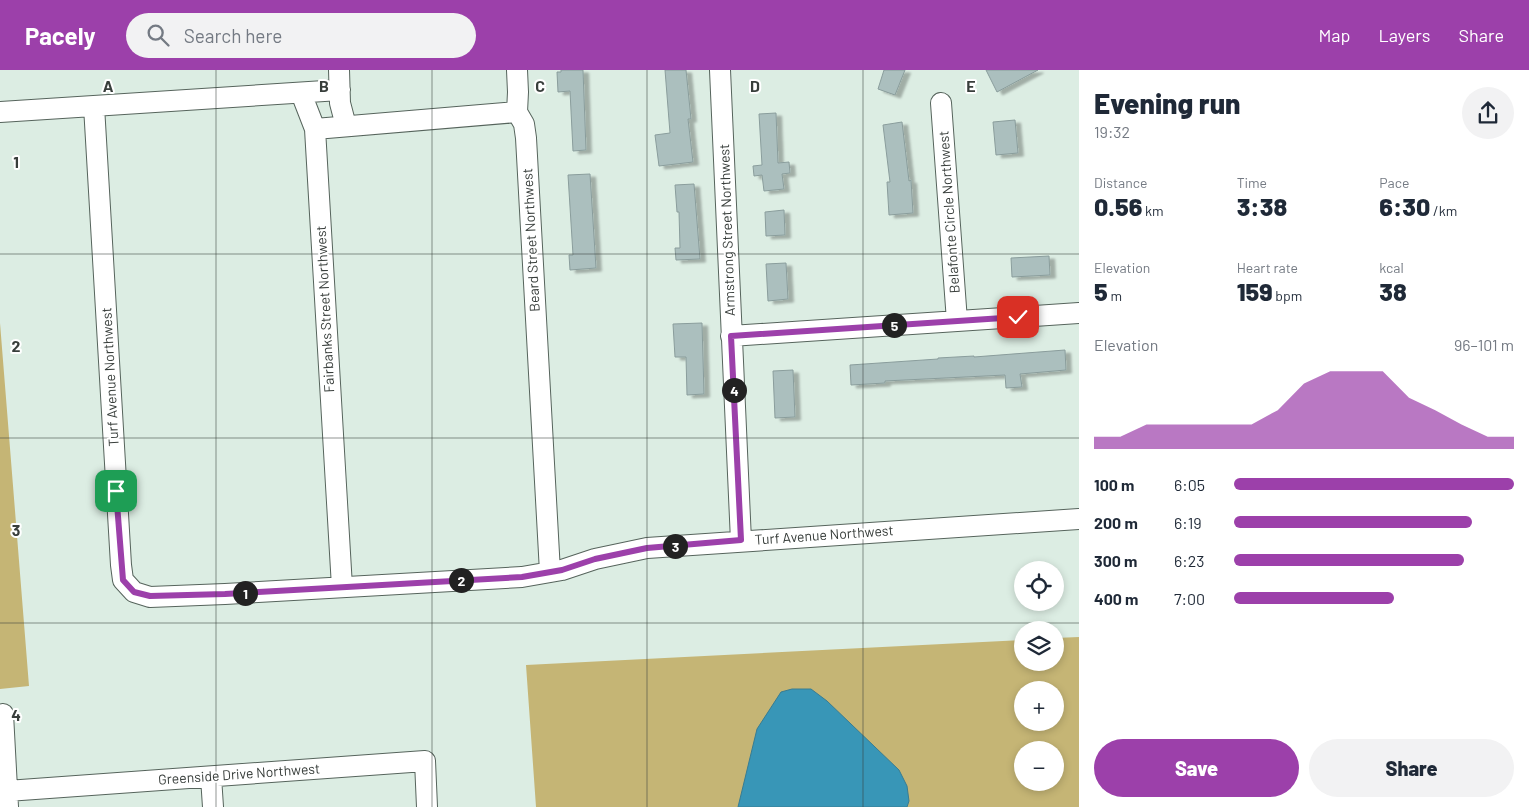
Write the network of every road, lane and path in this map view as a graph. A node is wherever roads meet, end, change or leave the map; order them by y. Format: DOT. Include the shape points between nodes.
graph roads {
  1 [pos="339,70"];
  2 [pos="517,70"];
  3 [pos="720,70"];
  4 [pos="340,90"];
  5 [pos="301,93"];
  6 [pos="941,103"];
  7 [pos="94,106"];
  8 [pos="0,112"];
  9 [pos="517,112"];
  10 [pos="346,126"];
  11 [pos="315,129"];
  12 [pos="1079,313"];
  13 [pos="956,321"];
  14 [pos="731,336"];
  15 [pos="1079,519"];
  16 [pos="741,540"];
  17 [pos="550,572"];
  18 [pos="342,587"];
  19 [pos="3,714"];
  20 [pos="212,777"];
  21 [pos="8,799"];
  22 [pos="213,807"];
  23 [pos="427,807"];
  1 -- 4 [label="street"];
  2 -- 9 [label="street"];
  3 -- 14 [label="street, Armstrong Street Northwest"];
  4 -- 5 [label="street"];
  4 -- 10 [label="street"];
  5 -- 7 [label="street"];
  5 -- 11 [label="street, Fairbanks Street Northwest"];
  6 -- 13 [label="street, Belafonte Circle Northwest"];
  7 -- 8 [label="street"];
  7 -- 18 [label="street, Turf Avenue Northwest" via="123,580 134,592 150,596"];
  9 -- 10 [label="street"];
  9 -- 17 [label="street, Beard Street Northwest" via="524,124 526,138"];
  10 -- 11 [label="street"];
  11 -- 18 [label="street, Fairbanks Street Northwest"];
  12 -- 13 [label="street"];
  13 -- 14 [label="street"];
  14 -- 16 [label="street, Armstrong Street Northwest"];
  15 -- 16 [label="street, Turf Avenue Northwest"];
  16 -- 17 [label="street, Turf Avenue Northwest" via="647,548"];
  17 -- 18 [label="street, Turf Avenue Northwest" via="522,577"];
  19 -- 21 [label="street"];
  20 -- 21 [label="street, Greenside Drive Northwest"];
  20 -- 22 [label="street"];
  20 -- 23 [label="street, Greenside Drive Northwest" via="425,761"];
}
